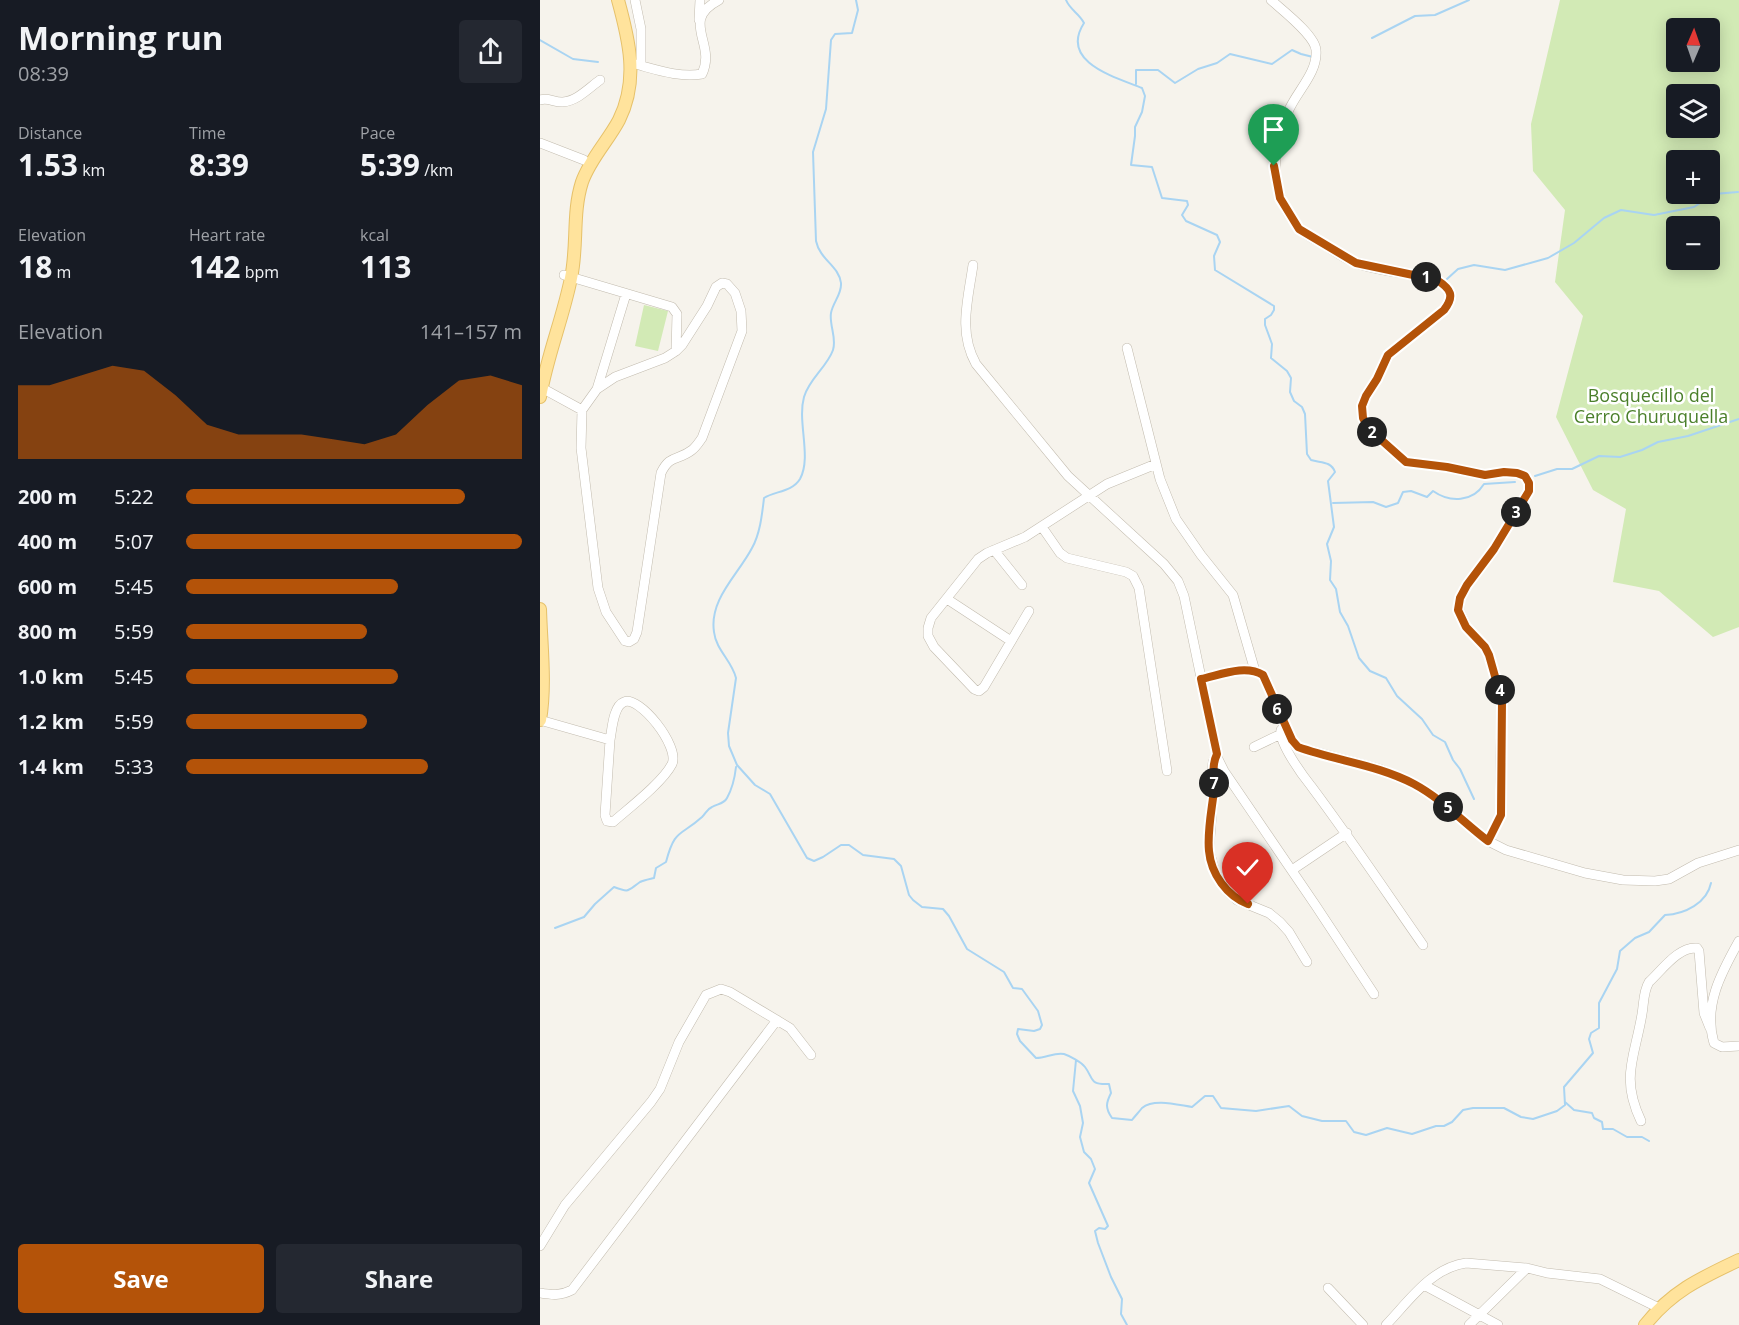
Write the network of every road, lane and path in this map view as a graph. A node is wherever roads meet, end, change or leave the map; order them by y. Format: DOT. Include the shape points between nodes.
graph roads {
  1 [pos="609,0"];
  2 [pos="618,0"];
  3 [pos="635,0"];
  4 [pos="700,0"];
  5 [pos="718,0"];
  6 [pos="1270,0"];
  7 [pos="699,20"];
  8 [pos="636,64"];
  9 [pos="600,80"];
  10 [pos="540,100"];
  11 [pos="540,143"];
  12 [pos="584,160"];
  13 [pos="974,265"];
  14 [pos="568,276"];
  15 [pos="626,294"];
  16 [pos="1127,348"];
  17 [pos="676,351"];
  18 [pos="540,357"];
  19 [pos="597,389"];
  20 [pos="541,390"];
  21 [pos="582,410"];
  22 [pos="1156,464"];
  23 [pos="1088,496"];
  24 [pos="1042,527"];
  25 [pos="994,550"];
  26 [pos="1022,585"];
  27 [pos="947,599"];
  28 [pos="540,609"];
  29 [pos="1029,611"];
  30 [pos="1011,641"];
  31 [pos="1255,670"];
  32 [pos="1201,679"];
  33 [pos="540,720"];
  34 [pos="1282,731"];
  35 [pos="610,740"];
  36 [pos="1254,747"];
  37 [pos="1217,754"];
  38 [pos="1167,771"];
  39 [pos="1347,833"];
  40 [pos="1488,841"];
  41 [pos="1739,850"];
  42 [pos="1292,870"];
  43 [pos="1739,942"];
  44 [pos="1423,945"];
  45 [pos="1306,962"];
  46 [pos="1374,994"];
  47 [pos="777,1020"];
  48 [pos="1710,1028"];
  49 [pos="1739,1046"];
  50 [pos="811,1055"];
  51 [pos="1641,1121"];
  52 [pos="540,1246"];
  53 [pos="1739,1260"];
  54 [pos="1527,1268"];
  55 [pos="1739,1269"];
  56 [pos="1424,1285"];
  57 [pos="1328,1288"];
  58 [pos="540,1293"];
  59 [pos="1659,1308"];
  60 [pos="1480,1314"];
  61 [pos="1363,1325"];
  62 [pos="1386,1325"];
  63 [pos="1469,1325"];
  64 [pos="1498,1325"];
  65 [pos="1645,1325"];
  66 [pos="1655,1325"];
  1 -- 12 [label="main road" via="620,37 621,92 612,116"];
  2 -- 8 [label="main road"];
  3 -- 8 [label="street" via="641,29"];
  4 -- 7 [label="street"];
  5 -- 7 [label="street"];
  6 -- 40 [label="street" via="1291,17 1316,48 1314,66 1289,110 1277,143 1274,166 1280,198 1299,229 1333,251 1356,263 1437,280 1447,286 1450,294 1444,310 1384,361 1362,406 1363,418 1369,429 1406,462 1485,475 1517,473 1529,483 1529,491 1494,549 1467,585 1458,610 1466,627 1489,655 1502,701 1501,815"];
  7 -- 8 [label="street" via="707,57 702,74 690,76"];
  8 -- 14 [label="main road" via="619,120 582,182 576,246"];
  9 -- 10 [label="street" via="562,103"];
  11 -- 12 [label="street"];
  12 -- 14 [label="main road" via="574,180 570,203"];
  13 -- 23 [label="street" via="965,319 970,352"];
  14 -- 15 [label="street"];
  14 -- 18 [label="main road"];
  14 -- 20 [label="main road"];
  15 -- 17 [label="street" via="672,307 677,314"];
  15 -- 19 [label="street"];
  16 -- 22 [label="street"];
  17 -- 19 [label="street" via="615,377"];
  17 -- 21 [label="street" via="717,287 727,284 741,311 742,331 702,438 694,449 670,459 661,473 637,633 629,642 606,612 598,588 581,448"];
  19 -- 21 [label="street"];
  20 -- 21 [label="street"];
  22 -- 23 [label="street"];
  22 -- 31 [label="street" via="1176,519 1233,595"];
  23 -- 24 [label="street"];
  23 -- 32 [label="street" via="1164,564 1178,582"];
  24 -- 25 [label="street"];
  24 -- 38 [label="street" via="1067,558 1133,576 1139,588"];
  25 -- 26 [label="street"];
  25 -- 27 [label="street" via="978,559"];
  27 -- 30 [label="street"];
  27 -- 30 [label="street" via="931,618 928,636 974,689 984,687"];
  28 -- 33 [label="main road"];
  29 -- 30 [label="street"];
  31 -- 32 [label="street"];
  31 -- 34 [label="street" via="1263,675"];
  32 -- 37 [label="street"];
  33 -- 35 [label="street"];
  34 -- 36 [label="street"];
  34 -- 39 [label="street" via="1305,777"];
  34 -- 40 [label="street" via="1298,747 1380,769 1413,783"];
  35 -- 35 [label="street" via="605,815 607,821 613,822 666,774 674,752 647,712 626,701 616,711"];
  37 -- 42 [label="street" via="1224,771"];
  37 -- 45 [label="street" via="1212,771 1209,850 1215,872 1237,900 1269,913 1280,922"];
  39 -- 42 [label="street"];
  39 -- 44 [label="street"];
  40 -- 41 [label="street" via="1585,873 1623,880 1669,879 1698,863"];
  42 -- 46 [label="street"];
  43 -- 48 [label="street" via="1712,997"];
  47 -- 50 [label="street" via="790,1028"];
  47 -- 52 [label="street" via="730,992 721,989 706,995 679,1041 660,1089 565,1204"];
  47 -- 58 [label="street" via="572,1290 554,1296"];
  48 -- 49 [label="street" via="1714,1043 1722,1047"];
  48 -- 51 [label="street" via="1704,1013 1700,951 1691,947 1682,951 1646,988 1629,1070 1633,1101"];
  53 -- 59 [label="main road" via="1694,1281"];
  54 -- 56 [label="street" via="1457,1264"];
  54 -- 59 [label="street" via="1599,1279"];
  54 -- 60 [label="street"];
  55 -- 66 [label="main road" via="1684,1297"];
  56 -- 60 [label="street"];
  56 -- 62 [label="street"];
  57 -- 61 [label="street"];
  59 -- 65 [label="main road"];
  60 -- 63 [label="street"];
  60 -- 64 [label="street"];
}
